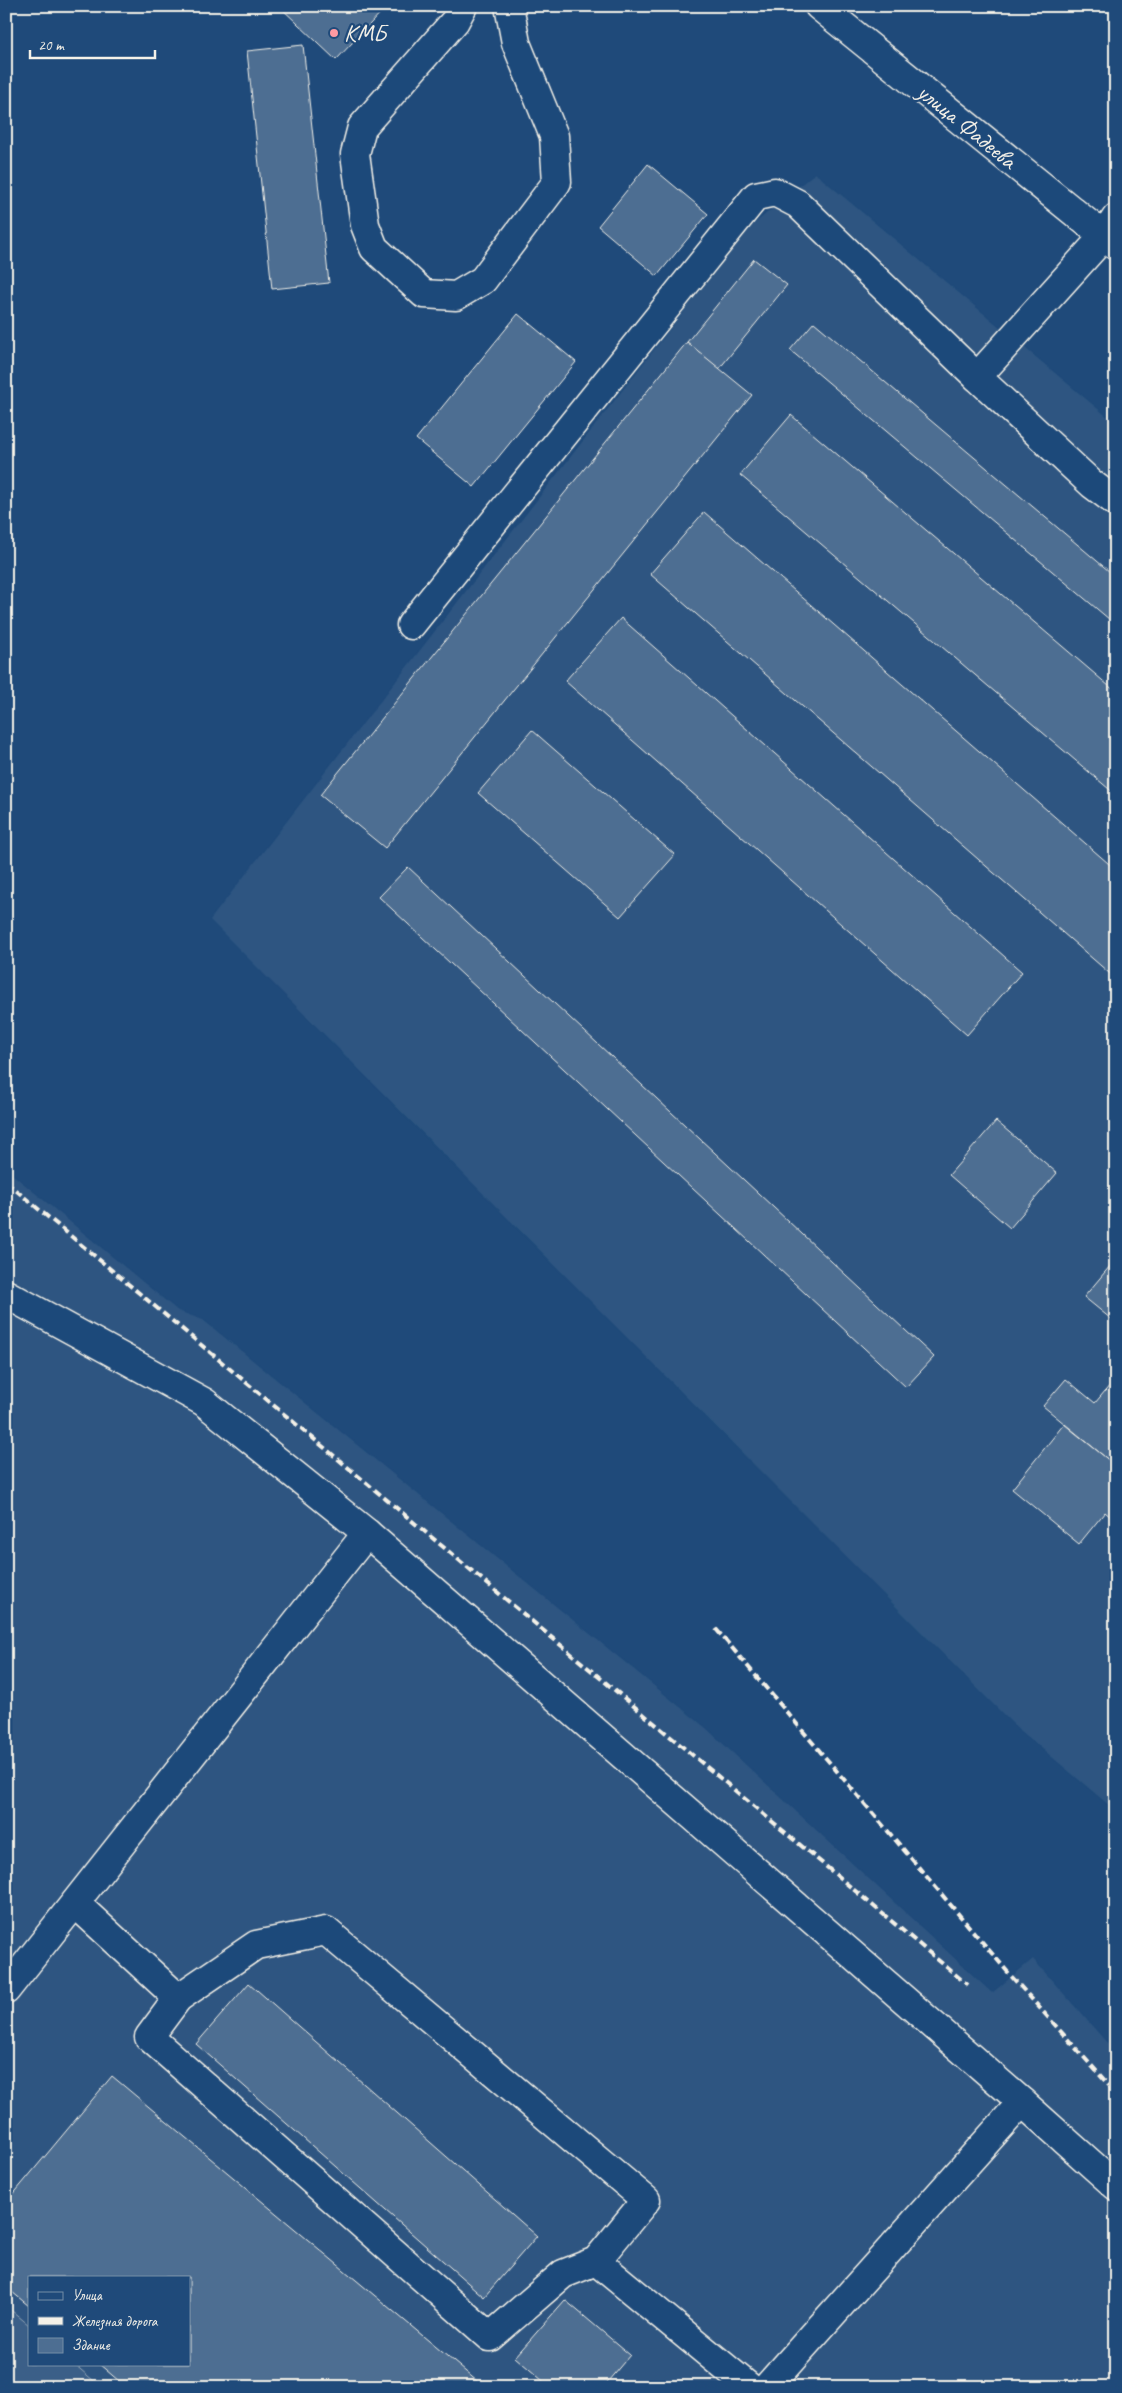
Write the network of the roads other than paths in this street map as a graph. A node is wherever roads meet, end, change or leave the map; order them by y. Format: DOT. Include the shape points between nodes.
graph roads {
  1 [pos="463,6"];
  2 [pos="509,6"];
  3 [pos="819,6"];
  4 [pos="1112,233"];
  5 [pos="977,376"];
  6 [pos="1116,502"];
  7 [pos="411,625"];
  8 [pos="6,1294"];
  9 [pos="367,1533"];
  10 [pos="76,1904"];
  11 [pos="6,1990"];
  12 [pos="178,1998"];
  13 [pos="1022,2102"];
  14 [pos="1116,2186"];
  15 [pos="596,2261"];
  16 [pos="749,2387"];
  17 [pos="766,2387"];
  1 -- 2 [label="street" via="455,22 362,127 355,154 365,225 374,248 424,294 456,296 483,280 557,182 554,136 516,43"];
  3 -- 4 [label="street, улица Фадеева"];
  4 -- 5 [label="street"];
  5 -- 6 [label="street" via="1092,484"];
  5 -- 7 [label="street" via="798,204 775,192 756,196"];
  8 -- 9 [label="street" via="204,1402"];
  9 -- 10 [label="street"];
  9 -- 13 [label="street"];
  10 -- 11 [label="street"];
  10 -- 12 [label="street"];
  12 -- 15 [label="street" via="149,2037 490,2338 563,2274"];
  12 -- 15 [label="street" via="256,1945 326,1931 646,2200"];
  13 -- 14 [label="street"];
  13 -- 17 [label="street"];
  15 -- 16 [label="street"];
}
